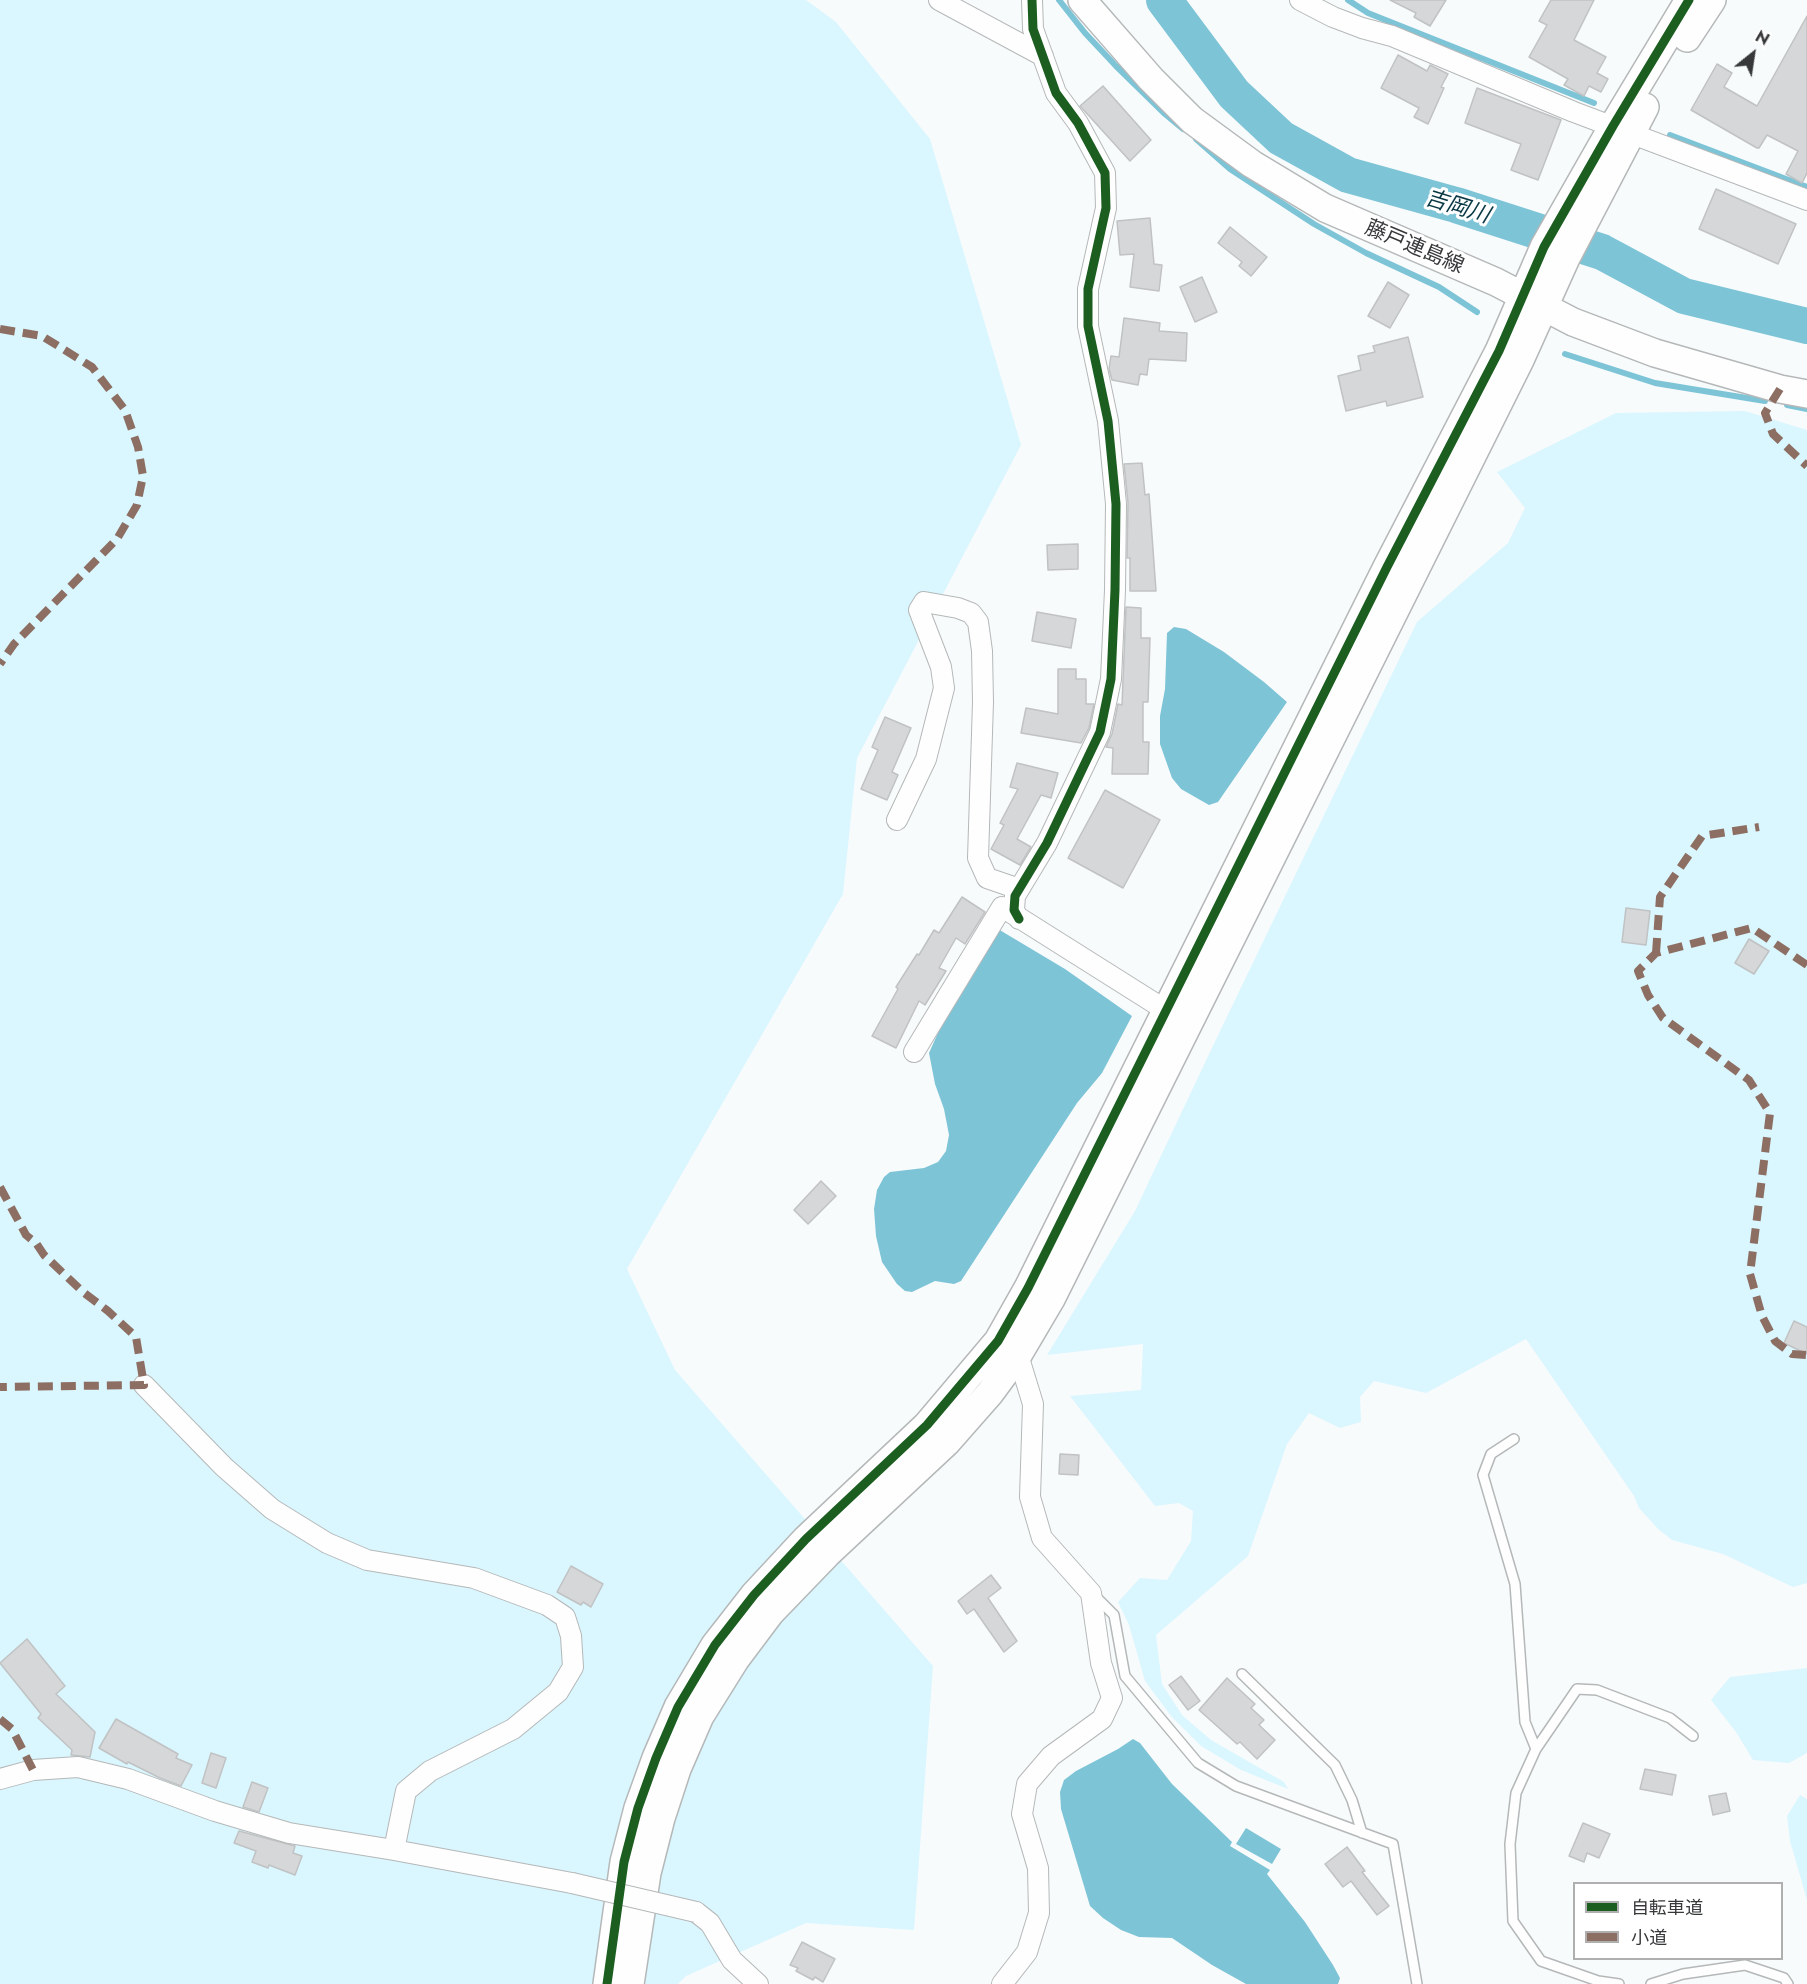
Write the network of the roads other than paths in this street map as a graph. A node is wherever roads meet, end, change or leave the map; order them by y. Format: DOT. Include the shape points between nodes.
graph roads {
  1 [pos="939,0"];
  2 [pos="1032,0"];
  3 [pos="1082,0"];
  4 [pos="1300,0"];
  5 [pos="1689,0"];
  6 [pos="1712,0"];
  7 [pos="1043,56"];
  8 [pos="1622,129"];
  9 [pos="1807,200"];
  10 [pos="1534,301"];
  11 [pos="1807,394"];
  12 [pos="897,820"];
  13 [pos="1019,889"];
  14 [pos="1019,919"];
  15 [pos="1167,1011"];
  16 [pos="914,1052"];
  17 [pos="1008,1348"];
  18 [pos="144,1385"];
  19 [pos="1514,1439"];
  20 [pos="1091,1593"];
  21 [pos="1242,1674"];
  22 [pos="1694,1736"];
  23 [pos="1536,1749"];
  24 [pos="0,1779"];
  25 [pos="1362,1833"];
  26 [pos="394,1850"];
  27 [pos="607,1984"];
  28 [pos="630,1984"];
  29 [pos="758,1984"];
  30 [pos="1002,1984"];
  31 [pos="1417,1984"];
  32 [pos="1619,1984"];
  33 [pos="1651,1984"];
  34 [pos="1788,1984"];
  1 -- 7 [label="street"];
  2 -- 7 [label="street" via="1033,29"];
  3 -- 10 [label="street, 藤戸連島線" via="1192,120 1252,164 1345,218"];
  4 -- 8 [label="street" via="1333,17 1392,36"];
  5 -- 8 [label="street"];
  6 -- 8 [label="street"];
  7 -- 13 [label="street" via="1056,93 1078,123 1105,173 1106,208 1088,289 1088,326 1108,421 1116,504 1115,590 1111,679 1100,732 1047,843"];
  8 -- 9 [label="street"];
  8 -- 10 [label="street" via="1555,253"];
  10 -- 11 [label="street, 藤戸連島線" via="1573,322 1655,353"];
  10 -- 15 [label="street" via="1498,351"];
  10 -- 17 [label="street" via="1520,360 1100,1204 1051,1299"];
  12 -- 13 [label="street" via="926,759 944,688 941,667 919,610 924,602 958,608 971,613 978,622 982,651 978,858 987,878"];
  13 -- 14 [label="street" via="1013,903"];
  14 -- 15 [label="street"];
  14 -- 16 [label="street" via="1002,908"];
  15 -- 17 [label="street" via="1028,1288"];
  17 -- 20 [label="street" via="1033,1404 1030,1497 1042,1538"];
  17 -- 27 [label="street" via="806,1539 754,1595 715,1646 678,1707 638,1808 624,1862"];
  17 -- 28 [label="street" via="990,1393 946,1443 771,1612 700,1716 661,1818 647,1873"];
  18 -- 26 [label="street" via="224,1467 272,1509 327,1543 367,1560 474,1578 547,1605 565,1617 573,1667 558,1692 513,1729 430,1771 406,1791"];
  19 -- 23 [label="lane" via="1491,1454 1484,1475 1515,1584 1525,1722"];
  20 -- 25 [label="lane" via="1114,1615 1125,1676 1198,1763 1236,1786"];
  20 -- 30 [label="street" via="1101,1663 1112,1698 1102,1719 1051,1756 1027,1784 1022,1814 1038,1868 1039,1913 1027,1952"];
  21 -- 25 [label="lane" via="1335,1765"];
  22 -- 23 [label="lane" via="1670,1718 1597,1690 1576,1689"];
  23 -- 32 [label="lane" via="1516,1793 1510,1844 1513,1921 1541,1961 1598,1981"];
  24 -- 26 [label="street" via="33,1770 78,1767 128,1779 289,1833"];
  25 -- 31 [label="lane" via="1393,1844"];
  26 -- 29 [label="street, bridge" via="696,1912 710,1923 732,1960"];
  33 -- 34 [label="lane" via="1683,1974 1745,1965 1784,1978"];
}
